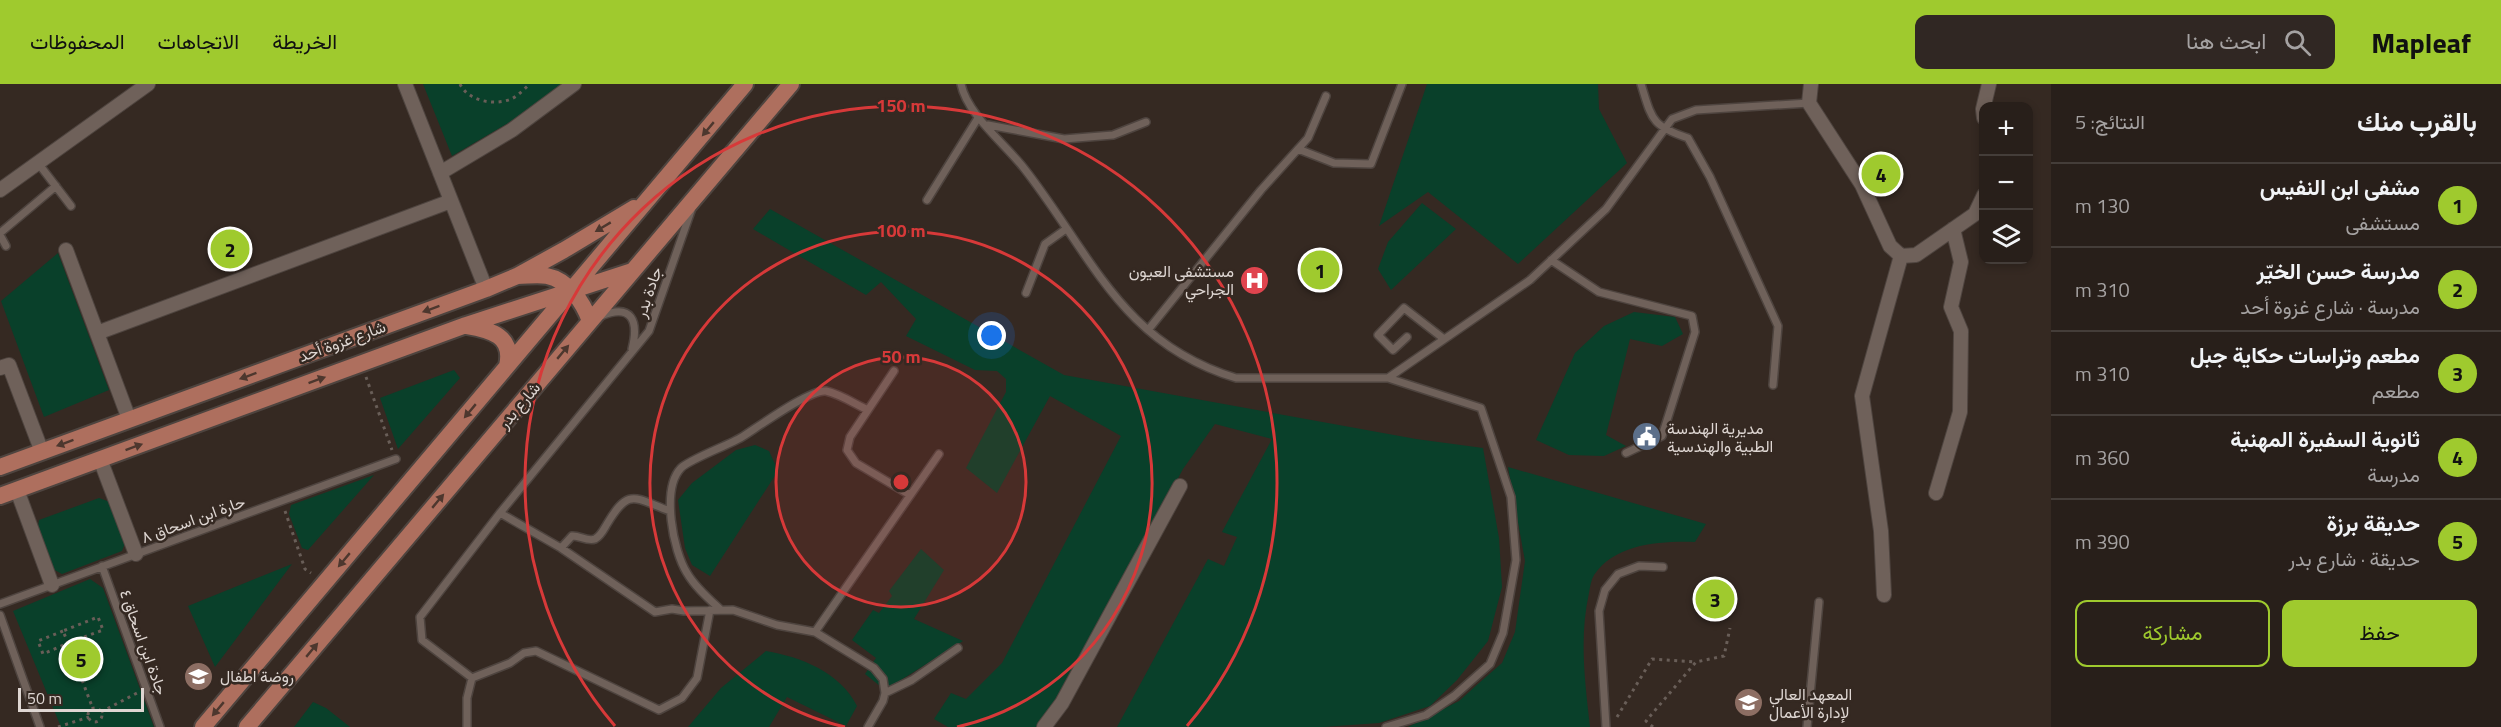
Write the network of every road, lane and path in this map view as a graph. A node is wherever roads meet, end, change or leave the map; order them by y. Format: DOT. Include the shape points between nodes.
graph roads {
  1 [pos="148,84"];
  2 [pos="405,84"];
  3 [pos="460,84"];
  4 [pos="530,84"];
  5 [pos="574,84"];
  6 [pos="746,84"];
  7 [pos="791,84"];
  8 [pos="961,84"];
  9 [pos="1402,84"];
  10 [pos="1641,84"];
  11 [pos="1811,84"];
  12 [pos="1989,84"];
  13 [pos="1326,96"];
  14 [pos="1985,102"];
  15 [pos="1809,103"];
  16 [pos="978,118"];
  17 [pos="1146,122"];
  18 [pos="985,124"];
  19 [pos="1664,130"];
  20 [pos="1298,149"];
  21 [pos="38,163"];
  22 [pos="440,173"];
  23 [pos="666,179"];
  24 [pos="56,186"];
  25 [pos="0,190"];
  26 [pos="697,194"];
  27 [pos="927,200"];
  28 [pos="451,201"];
  29 [pos="1979,204"];
  30 [pos="72,206"];
  31 [pos="1066,229"];
  32 [pos="1953,229"];
  33 [pos="0,234"];
  34 [pos="6,246"];
  35 [pos="66,250"];
  36 [pos="1901,256"];
  37 [pos="1551,260"];
  38 [pos="632,271"];
  39 [pos="517,276"];
  40 [pos="486,289"];
  41 [pos="572,290"];
  42 [pos="1026,293"];
  43 [pos="590,321"];
  44 [pos="466,325"];
  45 [pos="1148,330"];
  46 [pos="97,333"];
  47 [pos="1407,337"];
  48 [pos="1444,339"];
  49 [pos="632,352"];
  50 [pos="507,366"];
  51 [pos="0,368"];
  52 [pos="894,371"];
  53 [pos="1388,378"];
  54 [pos="1773,385"];
  55 [pos="373,396"];
  56 [pos="868,410"];
  57 [pos="129,419"];
  58 [pos="42,452"];
  59 [pos="1626,453"];
  60 [pos="939,454"];
  61 [pos="100,459"];
  62 [pos="396,459"];
  63 [pos="0,467"];
  64 [pos="1180,486"];
  65 [pos="17,490"];
  66 [pos="1936,493"];
  67 [pos="910,495"];
  68 [pos="0,496"];
  69 [pos="282,501"];
  70 [pos="670,511"];
  71 [pos="500,513"];
  72 [pos="561,548"];
  73 [pos="136,554"];
  74 [pos="102,567"];
  75 [pos="1663,567"];
  76 [pos="305,569"];
  77 [pos="52,585"];
  78 [pos="1884,596"];
  79 [pos="1819,602"];
  80 [pos="0,604"];
  81 [pos="710,610"];
  82 [pos="721,610"];
  83 [pos="0,615"];
  84 [pos="1730,628"];
  85 [pos="63,631"];
  86 [pos="815,632"];
  87 [pos="68,644"];
  88 [pos="957,648"];
  89 [pos="1696,662"];
  90 [pos="472,678"];
  91 [pos="141,691"];
  92 [pos="885,693"];
  93 [pos="93,709"];
  94 [pos="101,712"];
  95 [pos="88,717"];
  96 [pos="98,722"];
  97 [pos="1609,726"];
  98 [pos="40,727"];
  99 [pos="58,727"];
  100 [pos="101,727"];
  101 [pos="160,727"];
  102 [pos="203,727"];
  103 [pos="247,727"];
  104 [pos="467,727"];
  105 [pos="868,727"];
  106 [pos="1044,727"];
  107 [pos="1386,727"];
  108 [pos="1653,727"];
  109 [pos="1807,727"];
  1 -- 21 [label="street"];
  2 -- 22 [label="street"];
  3 -- 4 [label="path" via="464,92 488,104 512,99"];
  5 -- 22 [label="street" via="512,130"];
  6 -- 23 [label="main road, شارع بدر, one-way"];
  7 -- 26 [label="main road, شارع بدر"];
  8 -- 16 [label="lane"];
  9 -- 20 [label="lane" via="1371,164 1335,163"];
  10 -- 19 [label="lane" via="1650,113"];
  11 -- 15 [label="street"];
  12 -- 14 [label="street"];
  13 -- 20 [label="lane" via="1308,138"];
  15 -- 19 [label="lane" via="1696,110 1672,119"];
  15 -- 36 [label="street" via="1862,185 1890,246"];
  16 -- 18 [label="lane"];
  16 -- 27 [label="lane"];
  17 -- 18 [label="lane" via="1113,135 1064,139"];
  18 -- 31 [label="lane" via="1025,169"];
  19 -- 37 [label="lane" via="1605,209"];
  19 -- 54 [label="lane" via="1688,138 1710,177 1778,326"];
  20 -- 45 [label="lane"];
  21 -- 24 [label="lane"];
  21 -- 25 [label="street"];
  22 -- 28 [label="street"];
  23 -- 39 [label="main road, شارع غزوة أحد, one-way" via="631,210"];
  23 -- 41 [label="main road, شارع بدر"];
  24 -- 30 [label="lane"];
  24 -- 33 [label="lane"];
  26 -- 38 [label="main road, شارع بدر"];
  26 -- 49 [label="lane, جادة بدر" via="649,332"];
  28 -- 40 [label="street"];
  28 -- 46 [label="street"];
  29 -- 32 [label="street" via="1975,214"];
  31 -- 42 [label="lane" via="1045,244"];
  31 -- 45 [label="lane" via="1106,288"];
  32 -- 36 [label="street" via="1916,255"];
  32 -- 66 [label="street" via="1961,262 1951,307 1961,331 1960,412"];
  33 -- 34 [label="lane"];
  35 -- 46 [label="street"];
  36 -- 78 [label="street" via="1862,396 1881,531"];
  37 -- 48 [label="lane" via="1530,280"];
  37 -- 59 [label="lane" via="1599,292 1692,316 1695,332 1662,436"];
  38 -- 41 [label="main road, شارع غزوة أحد"];
  38 -- 43 [label="main road, شارع بدر"];
  39 -- 40 [label="main road, شارع غزوة أحد"];
  39 -- 41 [label="main road" via="548,276"];
  40 -- 57 [label="main road, شارع غزوة أحد, one-way"];
  41 -- 43 [label="main road"];
  41 -- 44 [label="main road, شارع غزوة أحد"];
  41 -- 50 [label="main road, شارع بدر"];
  43 -- 49 [label="lane" via="609,313 629,314 636,333"];
  103 -- 43 [label="main road, شارع بدر, one-way"];
  44 -- 50 [label="main road" via="501,337 510,356"];
  61 -- 44 [label="main road, شارع غزوة أحد, one-way"];
  45 -- 53 [label="lane" via="1189,360 1236,378"];
  46 -- 57 [label="street"];
  47 -- 48 [label="lane" via="1393,350 1378,335 1404,308"];
  48 -- 53 [label="lane"];
  49 -- 71 [label="lane, جادة بدر"];
  50 -- 102 [label="main road, شارع بدر, one-way"];
  51 -- 58 [label="street" via="9,365"];
  52 -- 56 [label="lane"];
  53 -- 107 [label="lane" via="1481,408 1511,497 1516,560 1503,633 1490,664 1441,706 1426,715"];
  55 -- 62 [label="path"];
  56 -- 67 [label="lane" via="848,441 849,455"];
  56 -- 70 [label="lane" via="830,392 812,394 741,438 681,467 672,488"];
  57 -- 58 [label="main road, شارع غزوة أحد, one-way"];
  58 -- 63 [label="main road, شارع غزوة أحد"];
  60 -- 67 [label="lane"];
  61 -- 65 [label="main road, شارع غزوة أحد"];
  61 -- 73 [label="street"];
  62 -- 69 [label="lane, حارة ابن اسحاق ٨"];
  64 -- 106 [label="street" via="1062,704"];
  65 -- 68 [label="main road, شارع غزوة أحد"];
  65 -- 77 [label="street"];
  67 -- 86 [label="lane"];
  69 -- 73 [label="lane, حارة ابن اسحاق ٨"];
  69 -- 76 [label="path"];
  70 -- 72 [label="lane" via="626,499 598,536 591,540 572,536"];
  70 -- 82 [label="lane" via="678,556 687,574"];
  71 -- 72 [label="lane"];
  71 -- 90 [label="lane, جادة بدر" via="420,617 422,640"];
  72 -- 81 [label="lane" via="654,612"];
  73 -- 74 [label="lane, حارة ابن اسحاق ٨"];
  74 -- 77 [label="lane, حارة ابن اسحاق ٨"];
  74 -- 101 [label="lane, جادة ابن اسحاق ٤"];
  75 -- 97 [label="lane" via="1640,566 1618,574 1605,590 1599,611"];
  77 -- 80 [label="lane, حارة ابن اسحاق ٨"];
  79 -- 109 [label="lane"];
  81 -- 82 [label="lane"];
  81 -- 90 [label="lane" via="697,678 682,698 659,710 536,651"];
  82 -- 86 [label="lane"];
  83 -- 98 [label="lane"];
  84 -- 89 [label="path" via="1724,656"];
  85 -- 87 [label="path"];
  85 -- 87 [label="path" via="38,641 43,654"];
  85 -- 87 [label="path" via="98,617 103,630"];
  86 -- 92 [label="lane" via="874,668 883,679"];
  87 -- 93 [label="path"];
  88 -- 92 [label="lane" via="912,680"];
  89 -- 97 [label="path" via="1652,659"];
  89 -- 108 [label="path" via="1646,721"];
  90 -- 104 [label="lane"];
  91 -- 94 [label="path"];
  92 -- 105 [label="lane"];
  93 -- 94 [label="path"];
  93 -- 95 [label="path"];
  94 -- 96 [label="path"];
  95 -- 96 [label="path"];
  95 -- 99 [label="path"];
  96 -- 100 [label="path"];
}
